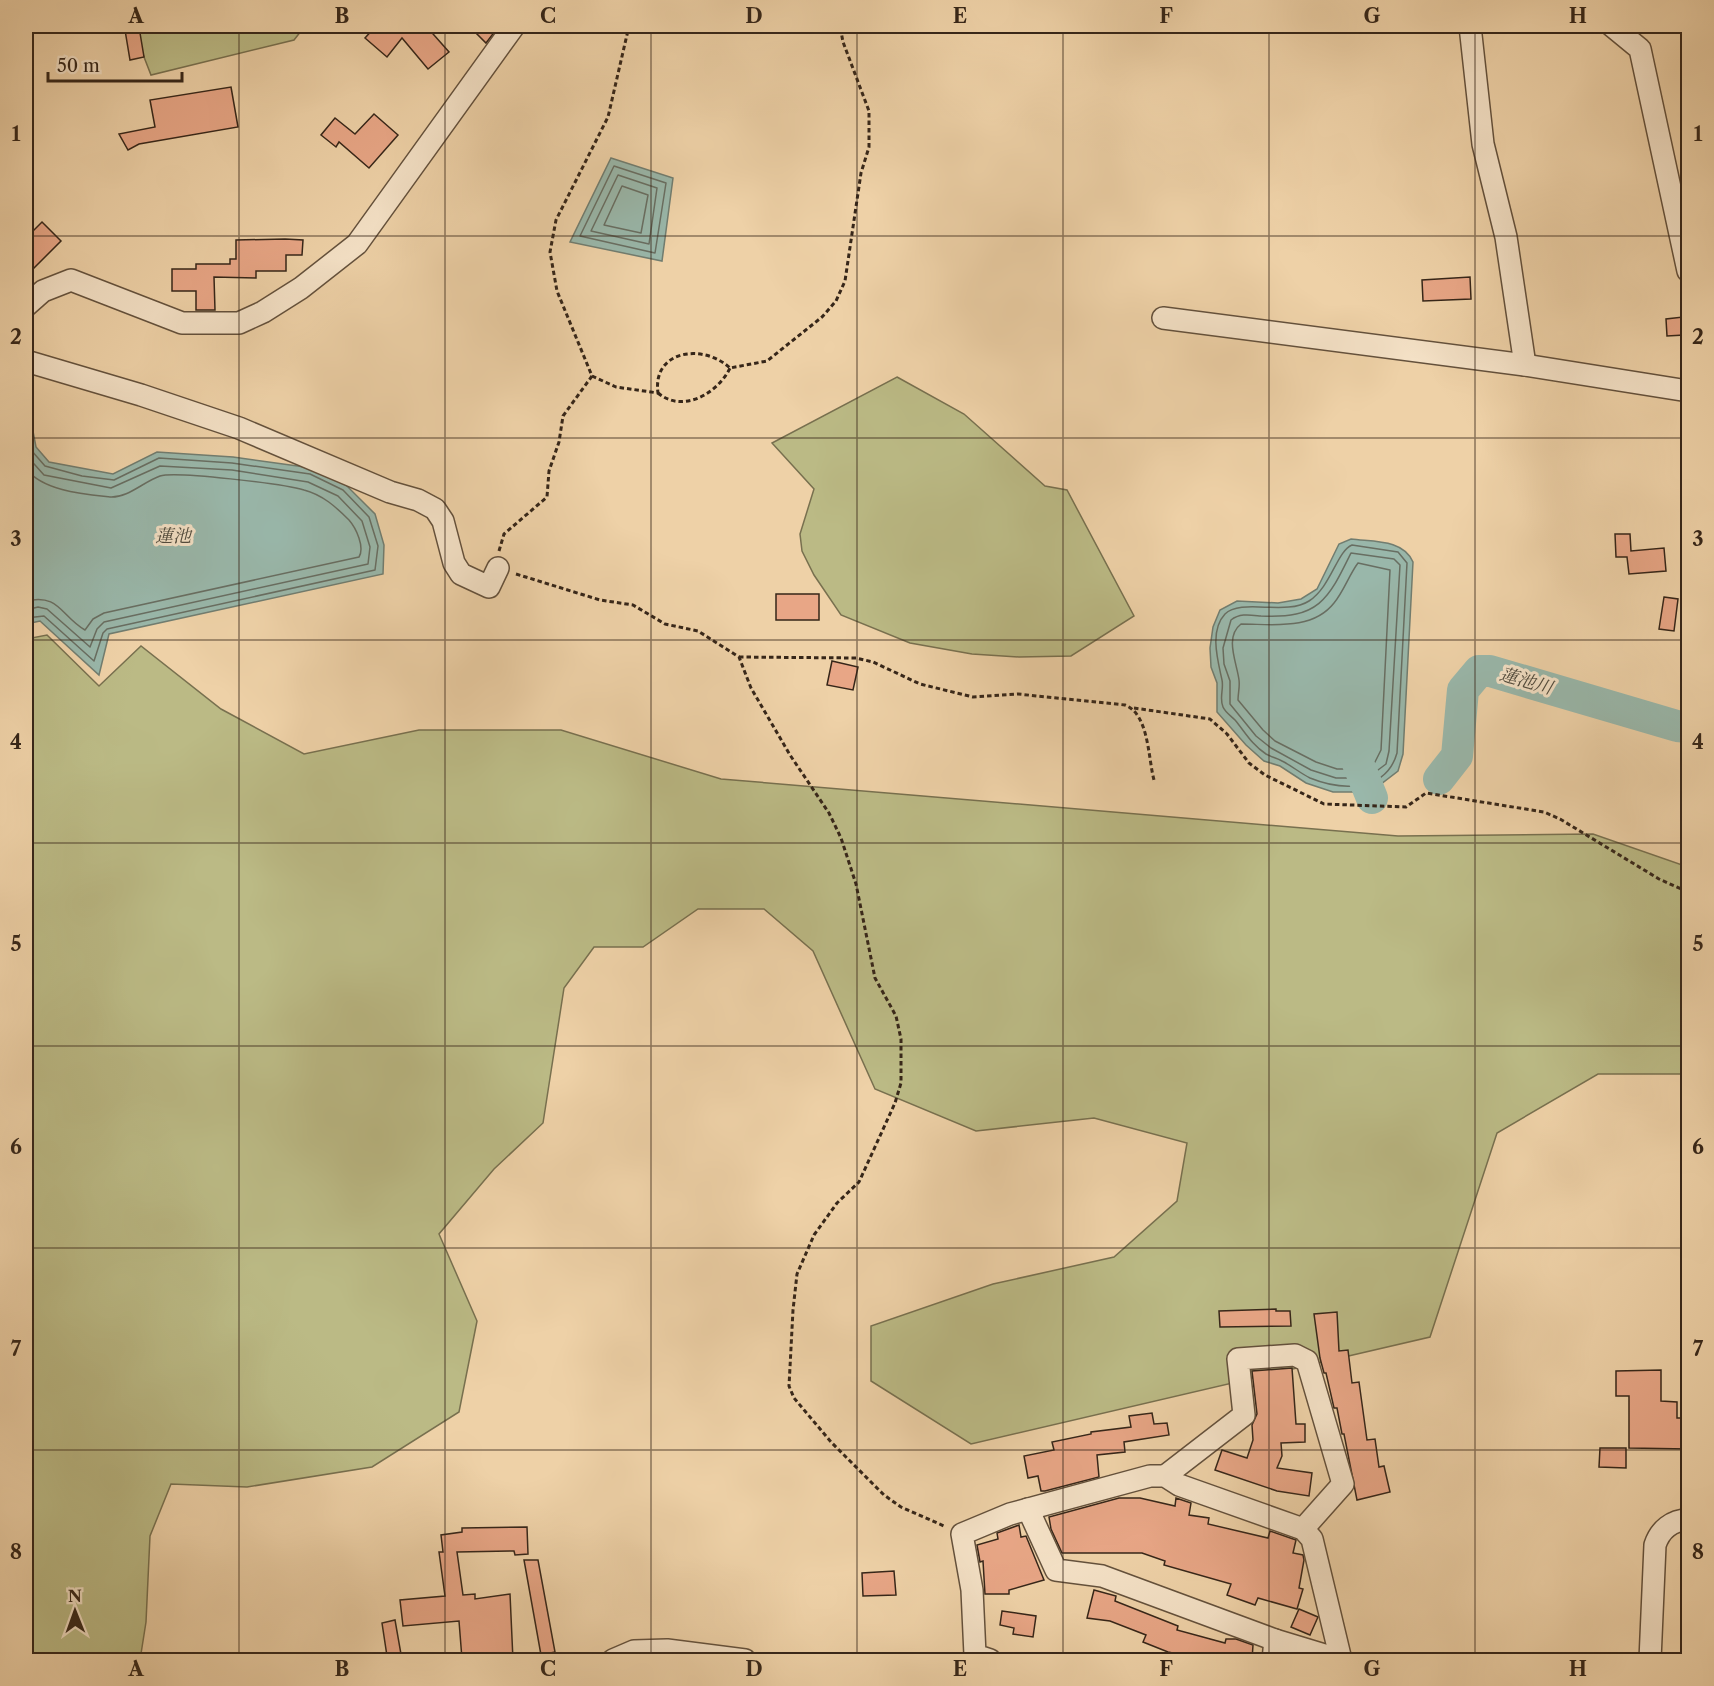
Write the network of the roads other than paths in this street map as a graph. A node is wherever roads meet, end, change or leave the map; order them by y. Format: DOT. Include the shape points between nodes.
graph roads {
  1 [pos="514,26"];
  2 [pos="1470,26"];
  3 [pos="1612,26"];
  4 [pos="1689,271"];
  5 [pos="26,306"];
  6 [pos="1163,318"];
  7 [pos="26,361"];
  8 [pos="1526,365"];
  9 [pos="1689,391"];
  10 [pos="498,568"];
  11 [pos="1165,1476"];
  12 [pos="1028,1509"];
  13 [pos="1689,1520"];
  14 [pos="1303,1529"];
  15 [pos="1274,1650"];
  16 [pos="613,1660"];
  17 [pos="746,1660"];
  18 [pos="990,1660"];
  19 [pos="1341,1660"];
  20 [pos="1650,1660"];
  1 -- 5 [label="street" via="357,244 263,312 239,323 182,322 71,280 43,291"];
  2 -- 8 [label="street" via="1483,144 1506,237"];
  3 -- 4 [label="street" via="1640,49"];
  6 -- 8 [label="street"];
  7 -- 10 [label="street" via="239,428 390,492 418,500 435,509 443,521 460,574 489,587"];
  8 -- 9 [label="street"];
  11 -- 12 [label="street" via="1150,1476"];
  11 -- 14 [label="street" via="1179,1485"];
  11 -- 14 [label="street" via="1244,1414 1238,1359 1295,1355 1307,1361 1343,1484"];
  12 -- 15 [label="street" via="1056,1570 1102,1576"];
  12 -- 18 [label="street" via="962,1534 972,1590 975,1655"];
  13 -- 20 [label="street" via="1668,1525 1655,1545"];
  14 -- 19 [label="street" via="1312,1539"];
  15 -- 19 [label="street"];
  16 -- 17 [label="street" via="634,1651 667,1650"];
}
